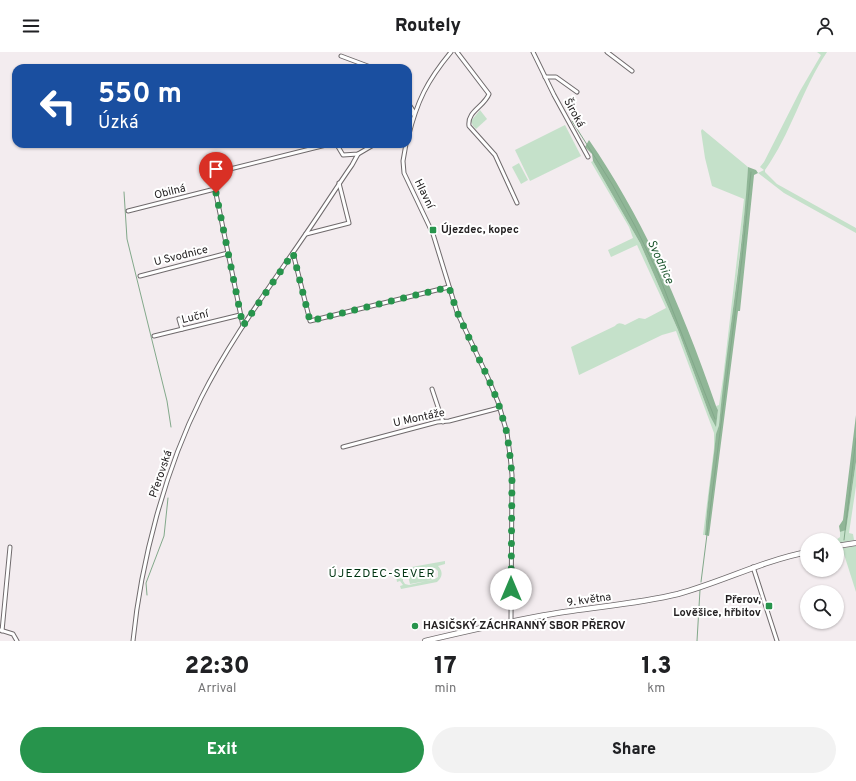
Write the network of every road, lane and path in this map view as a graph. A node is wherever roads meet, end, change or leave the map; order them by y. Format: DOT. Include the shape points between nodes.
graph roads {
  1 [pos="451,52"];
  2 [pos="457,52"];
  3 [pos="532,52"];
  4 [pos="607,52"];
  5 [pos="341,56"];
  6 [pos="362,64"];
  7 [pos="632,71"];
  8 [pos="545,77"];
  9 [pos="577,92"];
  10 [pos="412,109"];
  11 [pos="414,112"];
  12 [pos="412,121"];
  13 [pos="312,148"];
  14 [pos="338,148"];
  15 [pos="368,148"];
  16 [pos="405,148"];
  17 [pos="358,154"];
  18 [pos="588,157"];
  19 [pos="339,183"];
  20 [pos="216,189"];
  21 [pos="517,203"];
  22 [pos="128,211"];
  23 [pos="306,234"];
  24 [pos="228,253"];
  25 [pos="293,253"];
  26 [pos="140,276"];
  27 [pos="449,287"];
  28 [pos="240,315"];
  29 [pos="179,319"];
  30 [pos="243,326"];
  31 [pos="182,329"];
  32 [pos="154,336"];
  33 [pos="432,389"];
  34 [pos="499,408"];
  35 [pos="443,422"];
  36 [pos="343,447"];
  37 [pos="856,543"];
  38 [pos="844,545"];
  39 [pos="10,547"];
  40 [pos="800,554"];
  41 [pos="753,567"];
  42 [pos="511,621"];
  43 [pos="1,630"];
  44 [pos="18,641"];
  45 [pos="133,641"];
  46 [pos="425,641"];
  47 [pos="777,641"];
  1 -- 11 [label="street" via="428,82"];
  2 -- 21 [label="street" via="489,94 472,114 469,126 495,155"];
  3 -- 8 [label="street, Široká"];
  4 -- 7 [label="street"];
  5 -- 6 [label="street"];
  8 -- 9 [label="street, Široká" via="556,77"];
  8 -- 18 [label="street, Široká"];
  10 -- 11 [label="street"];
  11 -- 12 [label="street"];
  13 -- 20 [label="street" via="212,173 210,174"];
  14 -- 17 [label="street" via="342,155"];
  15 -- 17 [label="street"];
  16 -- 27 [label="street, Hlavní" via="404,173 433,234"];
  17 -- 19 [label="street, Přerovská"];
  19 -- 23 [label="street, Přerovská"];
  19 -- 23 [label="street" via="349,223"];
  20 -- 22 [label="street, Obilná"];
  20 -- 24 [label="street"];
  23 -- 25 [label="street, Přerovská"];
  24 -- 26 [label="street, U Svodnice"];
  24 -- 28 [label="street"];
  25 -- 27 [label="street" via="310,321"];
  25 -- 30 [label="street, Přerovská"];
  27 -- 34 [label="street, Hlavní" via="457,312"];
  28 -- 30 [label="street"];
  28 -- 31 [label="street, Luční"];
  29 -- 31 [label="street"];
  30 -- 45 [label="street, Přerovská" via="201,398 176,457 162,500 139,592"];
  31 -- 32 [label="street, Luční"];
  33 -- 35 [label="street"];
  34 -- 35 [label="street, U Montáže"];
  34 -- 42 [label="street, Hlavní" via="507,433 512,475"];
  35 -- 36 [label="street, U Montáže"];
  37 -- 38 [label="street"];
  39 -- 43 [label="street"];
  40 -- 41 [label="street, 9. května"];
  41 -- 42 [label="street, 9. května" via="677,594"];
  41 -- 47 [label="street"];
  42 -- 46 [label="street, 9. května"];
  43 -- 44 [label="street" via="14,635"];
}
